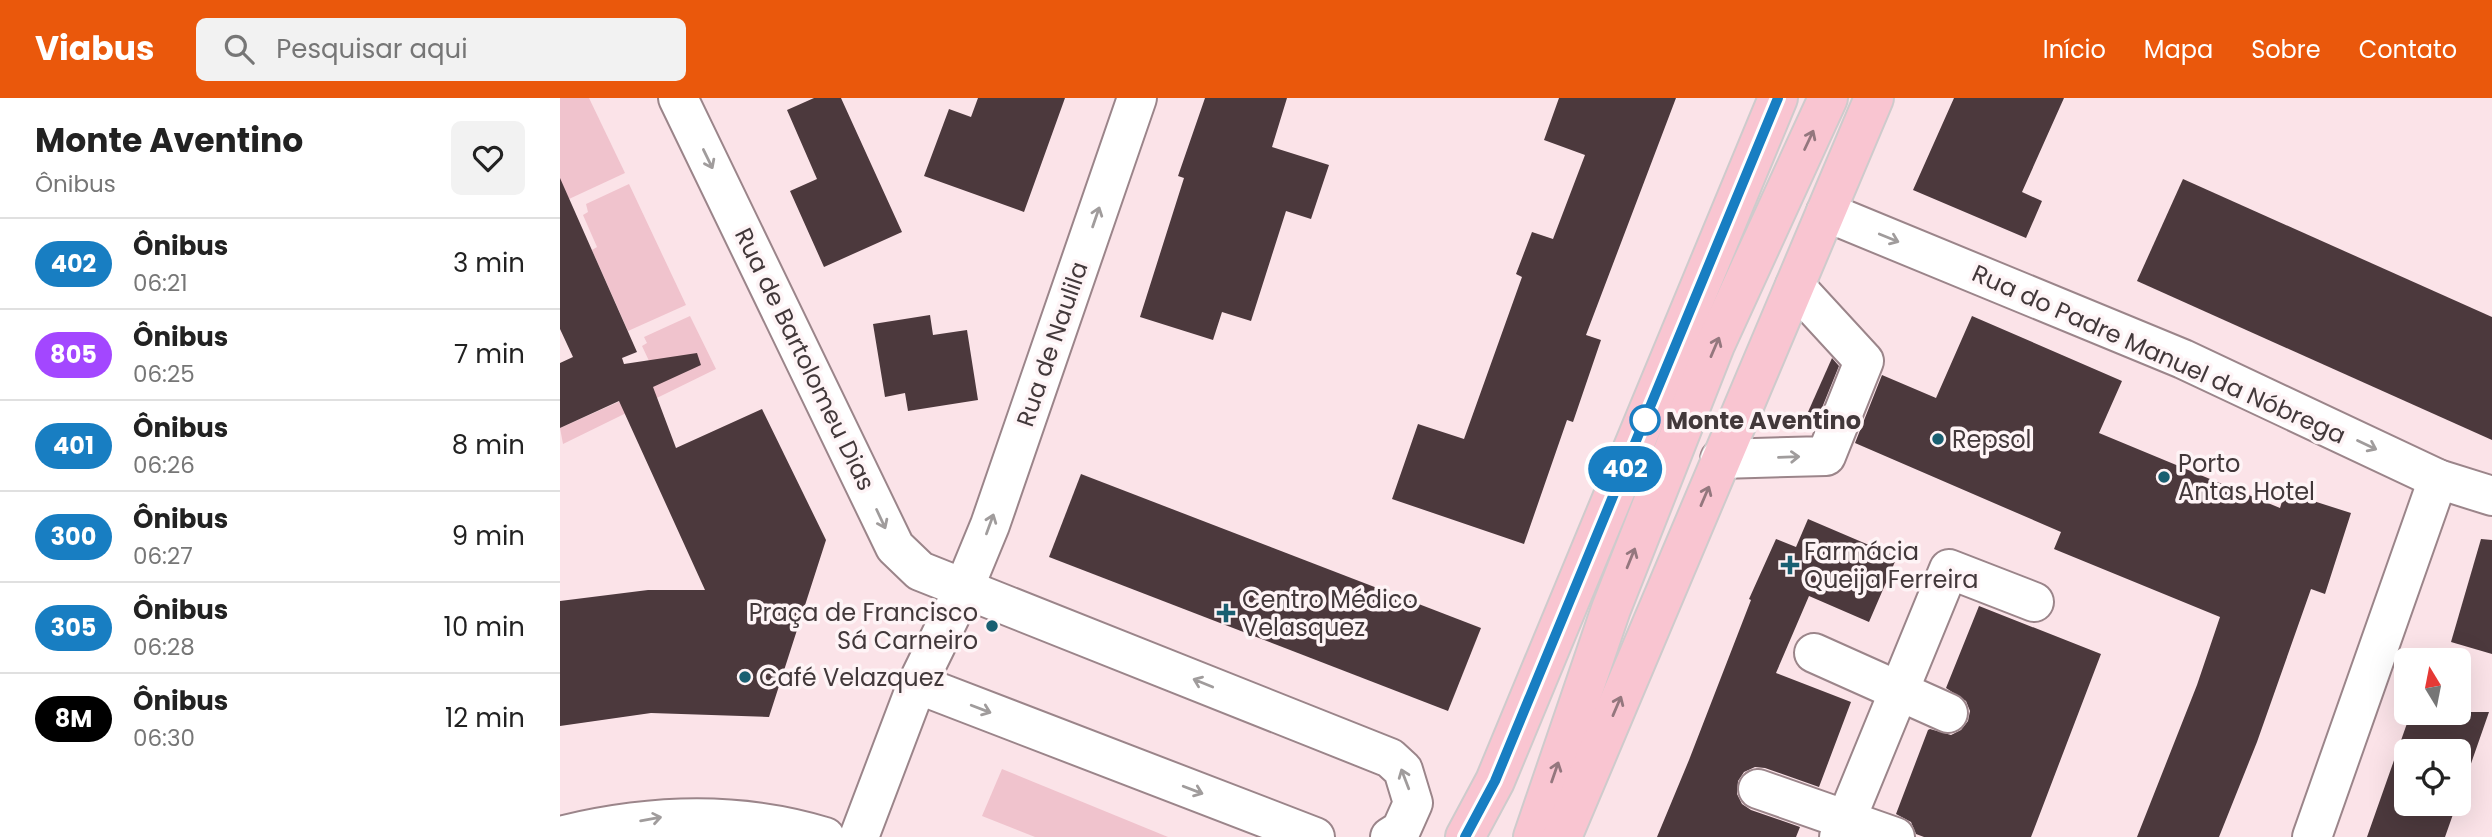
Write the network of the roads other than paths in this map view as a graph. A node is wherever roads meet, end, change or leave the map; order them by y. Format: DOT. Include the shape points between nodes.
graph roads {
  1 [pos="678,98"];
  2 [pos="1137,98"];
  3 [pos="1779,98"];
  4 [pos="1828,98"];
  5 [pos="1874,98"];
  6 [pos="1826,212"];
  7 [pos="1795,286"];
  8 [pos="1720,459"];
  9 [pos="2438,479"];
  10 [pos="2492,496"];
  11 [pos="964,588"];
  12 [pos="2034,602"];
  13 [pos="1814,653"];
  14 [pos="917,684"];
  15 [pos="1899,691"];
  16 [pos="1948,713"];
  17 [pos="1758,789"];
  18 [pos="1843,828"];
  19 [pos="560,836"];
  20 [pos="825,837"];
  21 [pos="859,837"];
  22 [pos="1315,837"];
  23 [pos="1390,837"];
  24 [pos="1465,837"];
  25 [pos="1533,837"];
  26 [pos="1562,837"];
  27 [pos="1895,837"];
  28 [pos="2312,837"];
  1 -- 11 [label="street, Rua de Bartolomeu Dias, one-way" via="895,547 920,571"];
  11 -- 2 [label="street, Rua de Naulila, one-way" via="990,526"];
  3 -- 24 [label="main road" via="1495,781"];
  25 -- 4 [label="main road, one-way" via="1611,609 1715,345"];
  5 -- 6 [label="main road"];
  6 -- 7 [label="main road"];
  6 -- 9 [label="street, Rua do Padre Manuel da Nóbrega, one-way" via="2183,359"];
  7 -- 8 [label="main road"];
  8 -- 7 [label="street, one-way" via="1826,456 1864,361"];
  26 -- 8 [label="main road, one-way"];
  9 -- 10 [label="street, Rua do Padre Manuel da Nóbrega"];
  9 -- 28 [label="street"];
  11 -- 14 [label="street"];
  23 -- 11 [label="street, one-way" via="1401,830 1413,803 1403,770 1390,758"];
  12 -- 15 [label="street" via="1949,569"];
  13 -- 15 [label="street"];
  14 -- 21 [label="street"];
  14 -- 22 [label="street, one-way"];
  15 -- 16 [label="street"];
  15 -- 18 [label="street"];
  17 -- 18 [label="street"];
  18 -- 27 [label="street"];
  19 -- 20 [label="street, one-way" via="664,817 750,820"];
}
